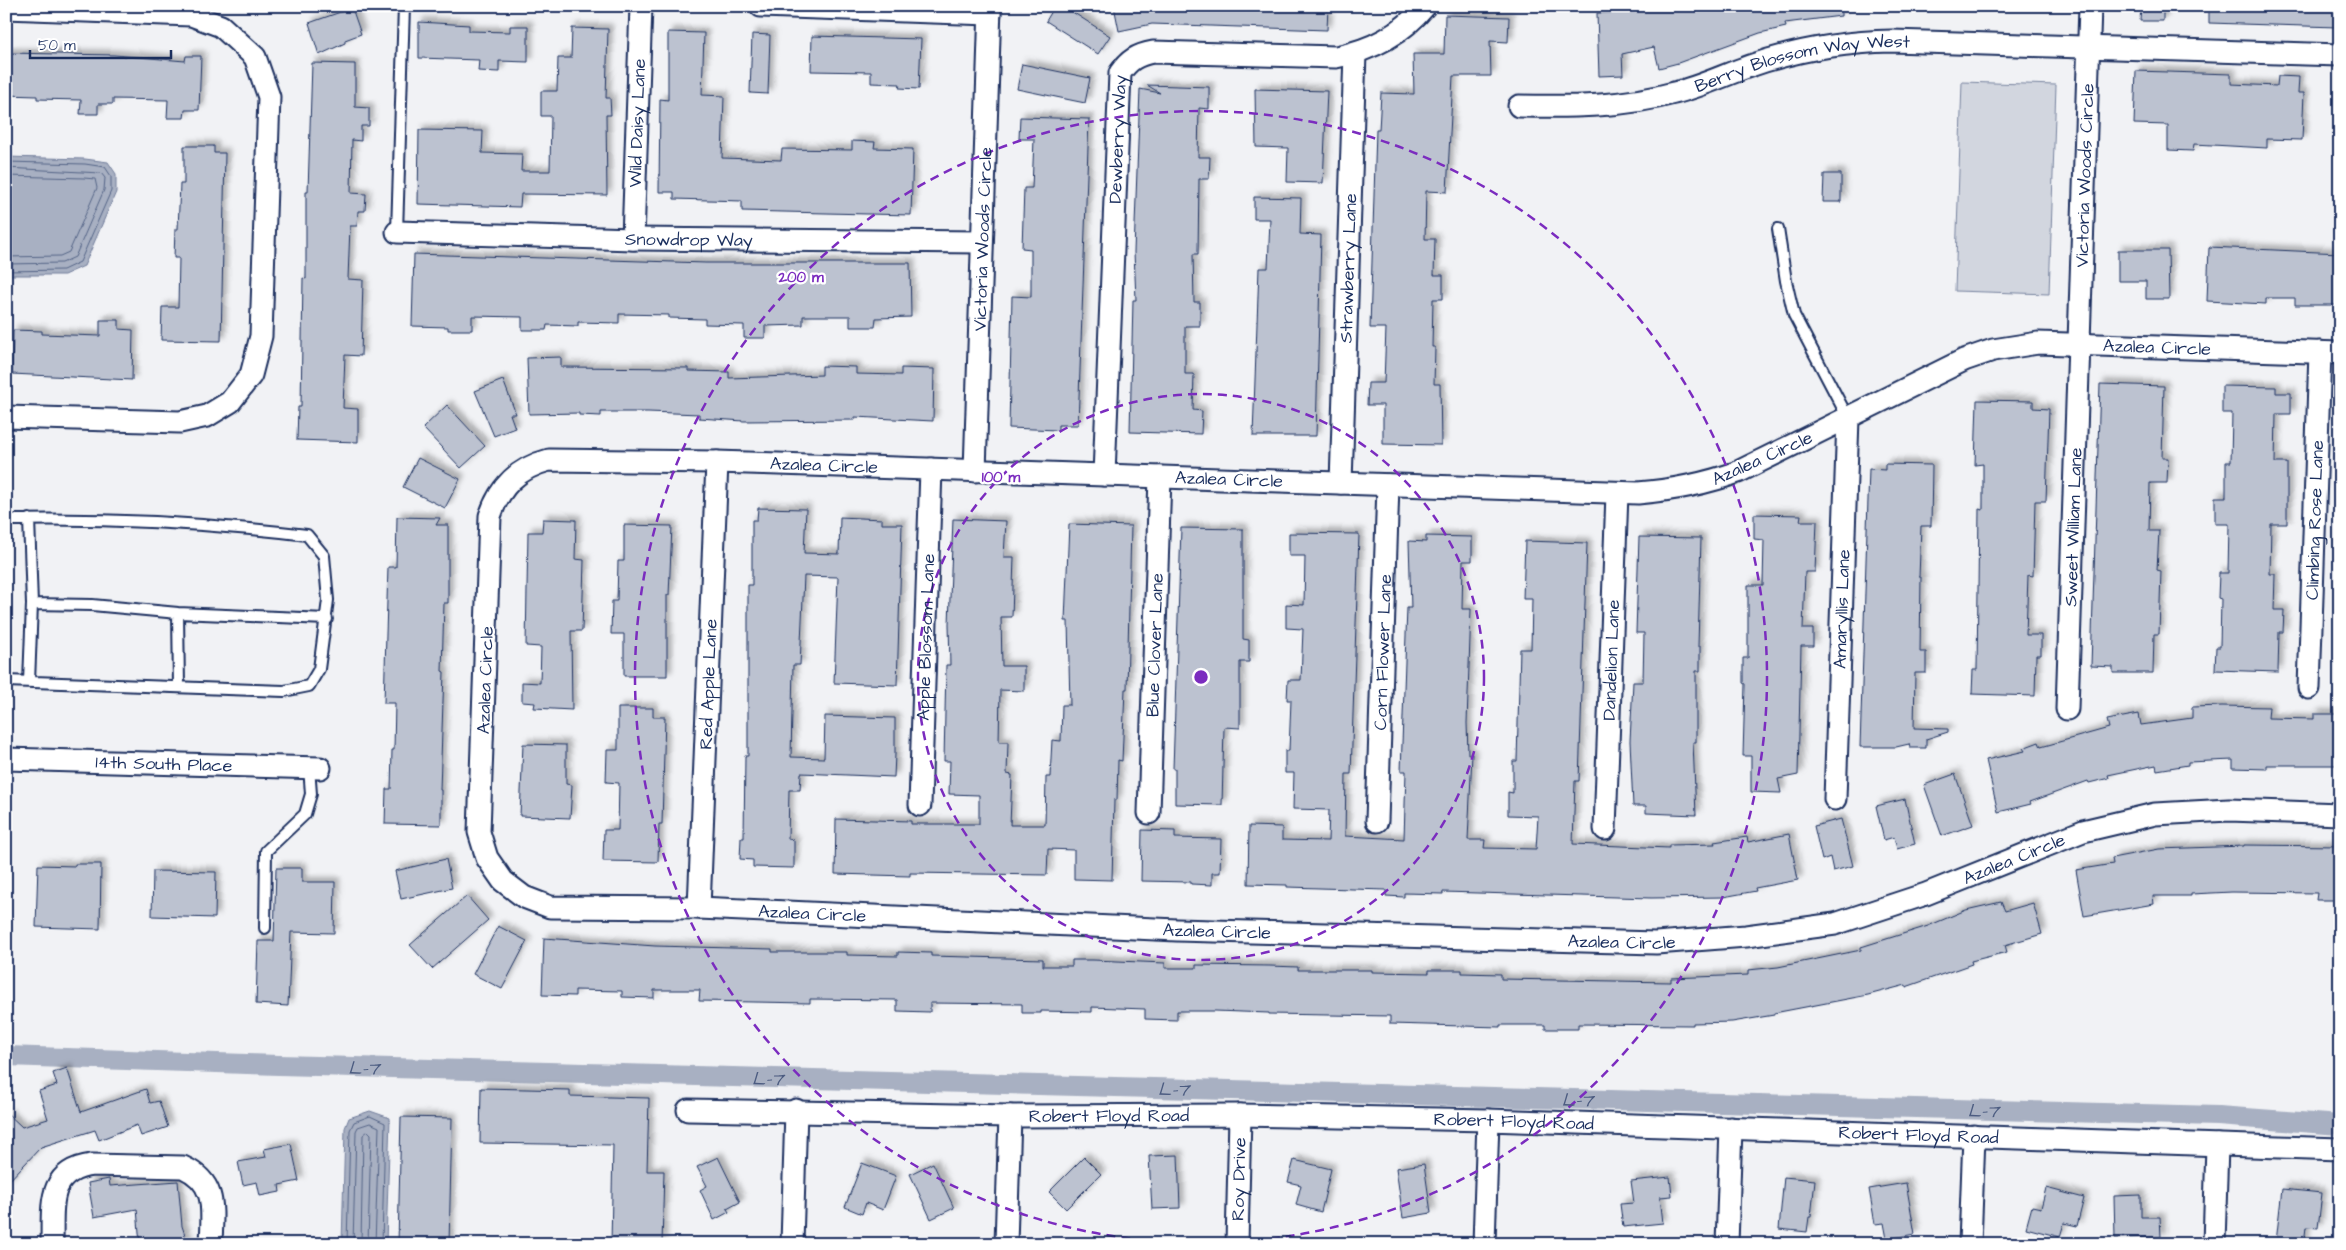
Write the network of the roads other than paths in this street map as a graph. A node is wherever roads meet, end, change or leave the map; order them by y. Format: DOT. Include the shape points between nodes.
graph roads {
  1 [pos="404,6"];
  2 [pos="641,6"];
  3 [pos="761,6"];
  4 [pos="1425,6"];
  5 [pos="2090,6"];
  6 [pos="6,8"];
  7 [pos="990,10"];
  8 [pos="2089,47"];
  9 [pos="1355,53"];
  10 [pos="2340,55"];
  11 [pos="1519,106"];
  12 [pos="1778,229"];
  13 [pos="398,232"];
  14 [pos="633,239"];
  15 [pos="982,242"];
  16 [pos="2079,344"];
  17 [pos="2330,352"];
  18 [pos="6,417"];
  19 [pos="1848,418"];
  20 [pos="717,462"];
  21 [pos="932,469"];
  22 [pos="974,471"];
  23 [pos="1104,475"];
  24 [pos="1160,477"];
  25 [pos="1341,483"];
  26 [pos="1388,485"];
  27 [pos="1617,492"];
  28 [pos="28,519"];
  29 [pos="6,520"];
  30 [pos="32,604"];
  31 [pos="178,613"];
  32 [pos="326,618"];
  33 [pos="6,681"];
  34 [pos="29,682"];
  35 [pos="179,687"];
  36 [pos="2309,688"];
  37 [pos="2067,709"];
  38 [pos="6,759"];
  39 [pos="315,768"];
  40 [pos="1835,799"];
  41 [pos="920,805"];
  42 [pos="1149,813"];
  43 [pos="2340,814"];
  44 [pos="1377,821"];
  45 [pos="1605,828"];
  46 [pos="698,908"];
  47 [pos="265,928"];
  48 [pos="688,1110"];
  49 [pos="796,1110"];
  50 [pos="1240,1115"];
  51 [pos="1010,1116"];
  52 [pos="1488,1120"];
  53 [pos="1731,1128"];
  54 [pos="1974,1136"];
  55 [pos="2217,1145"];
  56 [pos="2340,1149"];
  57 [pos="52,1244"];
  58 [pos="211,1244"];
  59 [pos="792,1244"];
  60 [pos="1006,1244"];
  61 [pos="1236,1244"];
  62 [pos="1484,1244"];
  63 [pos="1727,1244"];
  64 [pos="1970,1244"];
  65 [pos="2214,1244"];
  1 -- 13 [label="lane"];
  2 -- 14 [label="street, Wild Daisy Lane"];
  3 -- 7 [label="street"];
  4 -- 9 [label="street, Dewberry Way" via="1394,36"];
  5 -- 8 [label="street, Victoria Woods Circle"];
  6 -- 18 [label="street" via="191,14 221,26 255,56 269,97 261,336 251,375 230,402 207,416 180,422"];
  7 -- 15 [label="street, Victoria Woods Circle"];
  8 -- 10 [label="street, Berry Blossom Way West"];
  8 -- 11 [label="street, Berry Blossom Way West" via="1892,40 1860,42 1781,56 1674,93 1627,103 1579,107"];
  8 -- 16 [label="street, Victoria Woods Circle"];
  9 -- 23 [label="street, Dewberry Way" via="1321,58 1153,52 1128,62 1120,74"];
  9 -- 25 [label="street, Strawberry Lane"];
  12 -- 19 [label="lane" via="1794,315"];
  13 -- 14 [label="street, Snowdrop Way"];
  14 -- 15 [label="street, Snowdrop Way"];
  15 -- 22 [label="street, Victoria Woods Circle"];
  16 -- 17 [label="street, Azalea Circle"];
  16 -- 19 [label="street, Azalea Circle" via="2023,344 1993,350 1964,360"];
  16 -- 37 [label="street, Sweet William Lane"];
  17 -- 36 [label="street, Climbing Rose Lane"];
  19 -- 27 [label="street, Azalea Circle" via="1738,472 1706,483 1672,490"];
  19 -- 40 [label="street, Amaryllis Lane"];
  20 -- 21 [label="street, Azalea Circle"];
  20 -- 46 [label="street, Red Apple Lane"];
  20 -- 46 [label="street, Azalea Circle" via="549,460 526,468 507,484 490,516 480,832 487,858 513,890 550,907"];
  21 -- 22 [label="street, Azalea Circle"];
  21 -- 41 [label="street, Apple Blossom Lane"];
  22 -- 23 [label="street, Azalea Circle"];
  23 -- 24 [label="street, Azalea Circle"];
  24 -- 25 [label="street, Azalea Circle"];
  24 -- 42 [label="street, Blue Clover Lane"];
  25 -- 26 [label="street, Azalea Circle"];
  26 -- 27 [label="street, Azalea Circle"];
  26 -- 44 [label="street, Corn Flower Lane"];
  27 -- 45 [label="street, Dandelion Lane"];
  28 -- 29 [label="lane"];
  28 -- 30 [label="lane"];
  28 -- 32 [label="lane" via="238,526 307,534 324,556 328,600"];
  30 -- 31 [label="lane" via="92,605"];
  30 -- 34 [label="lane"];
  31 -- 32 [label="lane"];
  31 -- 35 [label="lane"];
  32 -- 35 [label="lane" via="319,669 309,686 284,691"];
  33 -- 34 [label="lane"];
  34 -- 35 [label="lane"];
  38 -- 39 [label="street, 14th South Place"];
  39 -- 47 [label="lane" via="305,814 266,851"];
  43 -- 46 [label="street, Azalea Circle" via="2229,810 2155,814 2083,831 1926,894 1835,924 1746,936 1656,943 1177,930"];
  48 -- 49 [label="street, Robert Floyd Road"];
  49 -- 51 [label="street, Robert Floyd Road"];
  49 -- 59 [label="street"];
  50 -- 51 [label="street, Robert Floyd Road"];
  50 -- 52 [label="street, Robert Floyd Road"];
  50 -- 61 [label="street, Roy Drive"];
  51 -- 60 [label="street"];
  52 -- 53 [label="street, Robert Floyd Road"];
  52 -- 62 [label="street"];
  53 -- 54 [label="street, Robert Floyd Road"];
  53 -- 63 [label="street"];
  54 -- 55 [label="street, Robert Floyd Road"];
  54 -- 64 [label="street"];
  55 -- 56 [label="street, Robert Floyd Road"];
  55 -- 65 [label="street"];
  57 -- 58 [label="street" via="53,1194 67,1172 92,1164 183,1167 194,1173 210,1193"];
}
